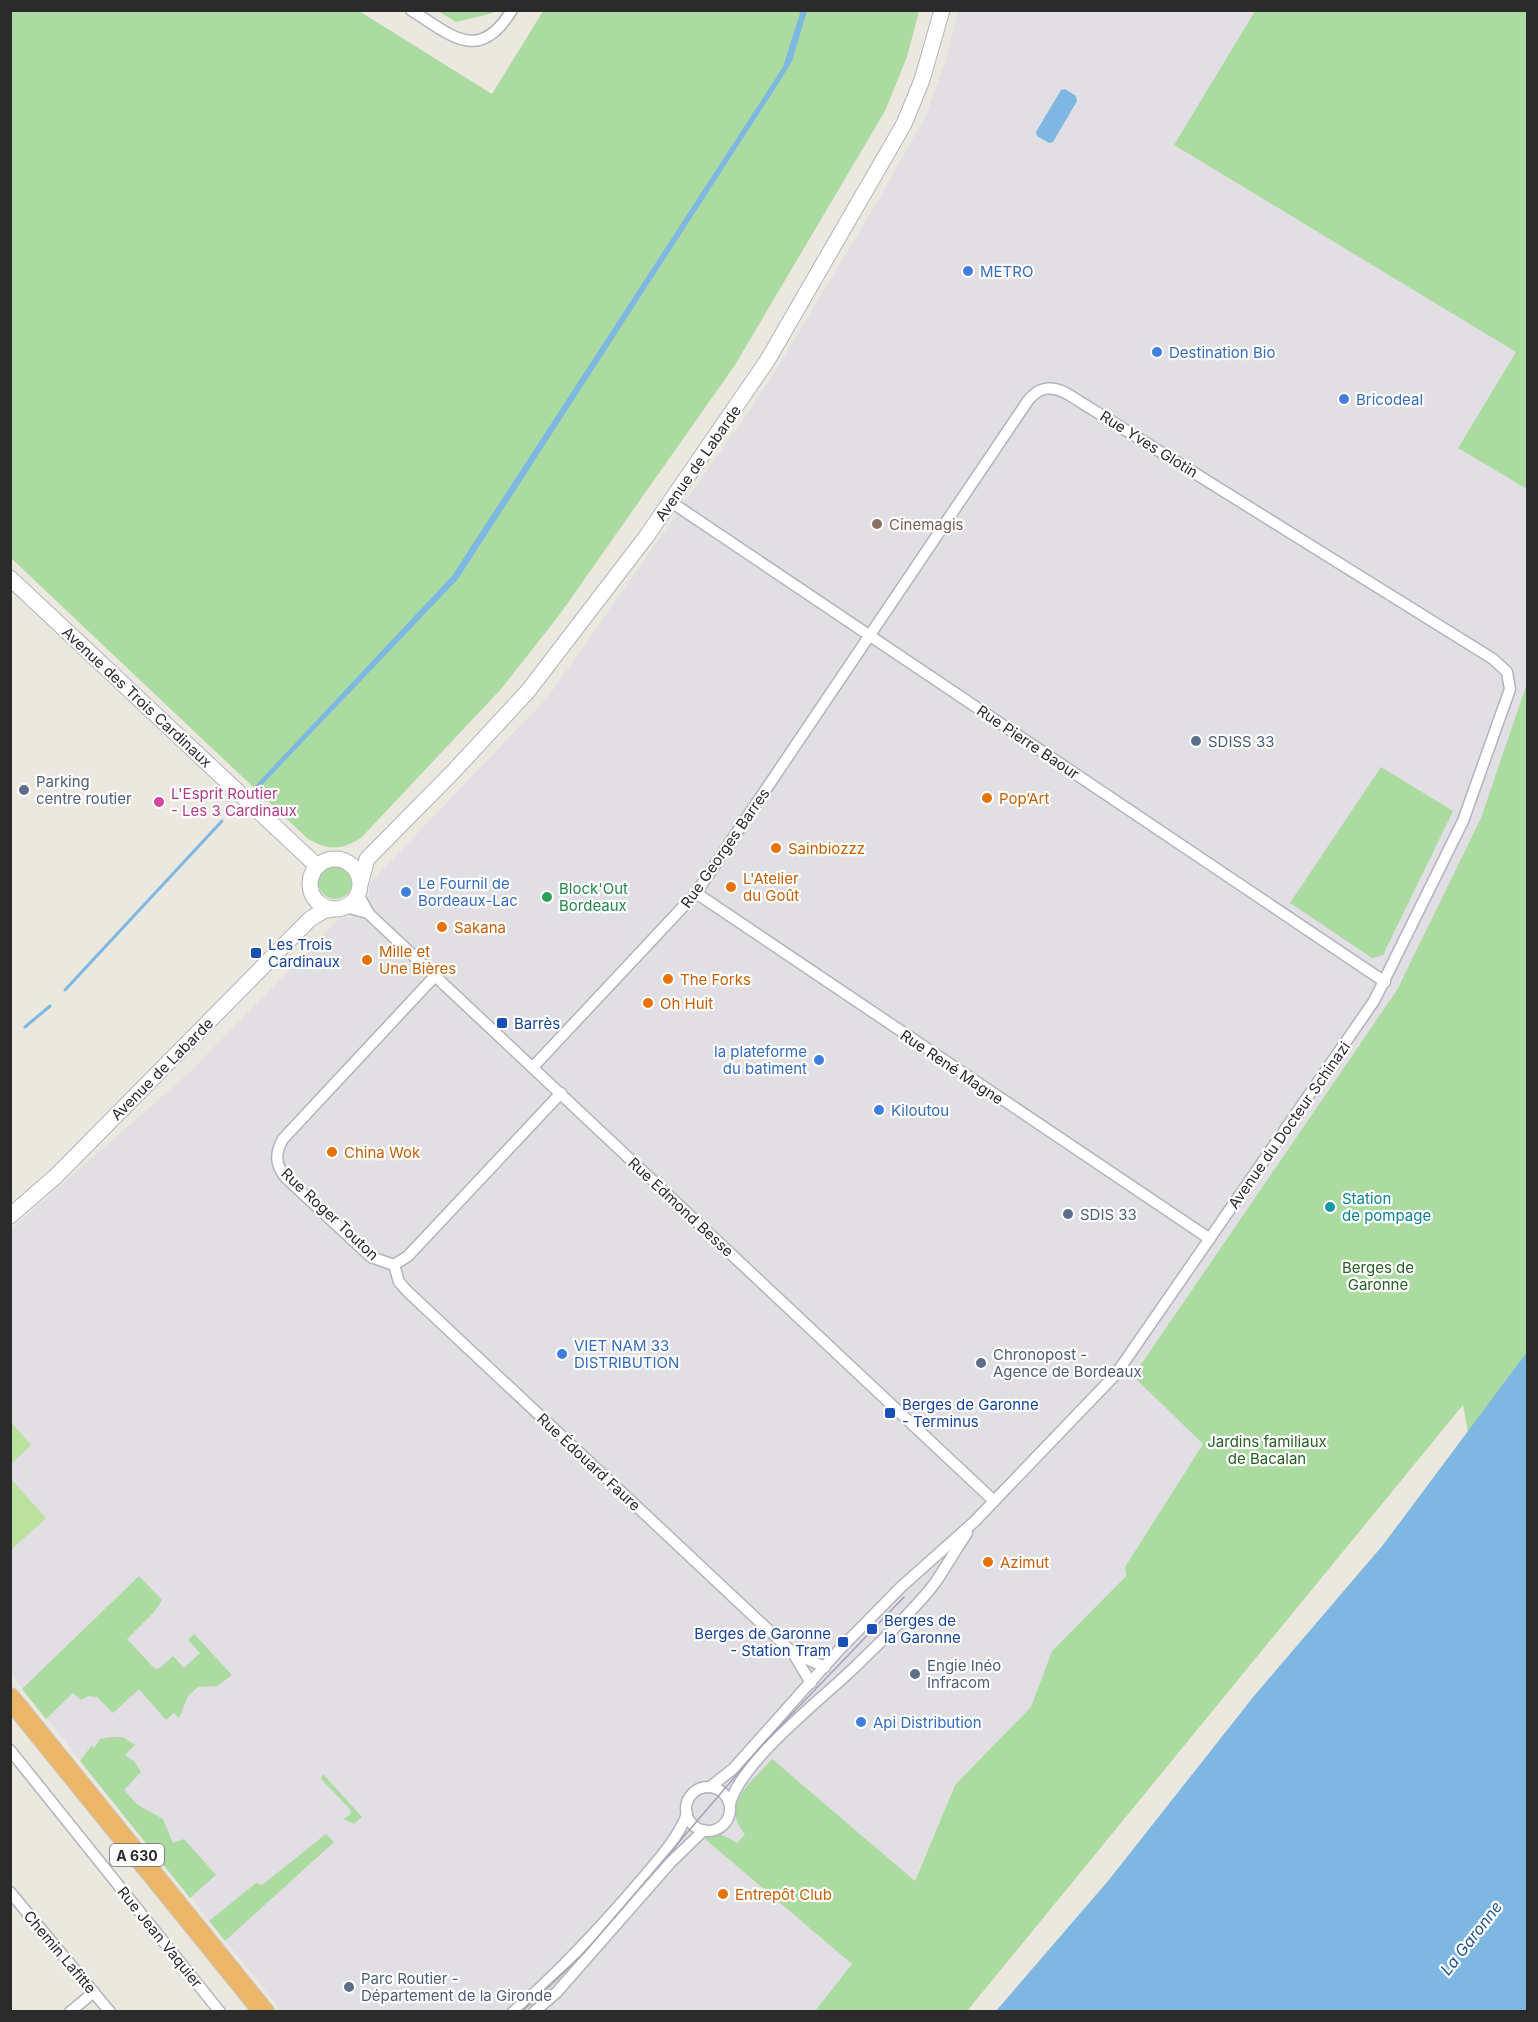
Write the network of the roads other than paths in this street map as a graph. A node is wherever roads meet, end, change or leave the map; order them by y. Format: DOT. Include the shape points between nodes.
graph roads {
  1 [pos="411,10"];
  2 [pos="942,10"];
  3 [pos="509,15"];
  4 [pos="670,502"];
  5 [pos="10,578"];
  6 [pos="869,636"];
  7 [pos="1507,672"];
  8 [pos="367,859"];
  9 [pos="347,861"];
  10 [pos="317,866"];
  11 [pos="359,888"];
  12 [pos="696,893"];
  13 [pos="313,895"];
  14 [pos="339,908"];
  15 [pos="369,914"];
  16 [pos="310,920"];
  17 [pos="435,976"];
  18 [pos="1385,982"];
  19 [pos="533,1067"];
  20 [pos="561,1093"];
  21 [pos="10,1216"];
  22 [pos="1210,1239"];
  23 [pos="394,1265"];
  24 [pos="994,1501"];
  25 [pos="974,1522"];
  26 [pos="793,1653"];
  27 [pos="825,1667"];
  28 [pos="811,1683"];
  29 [pos="10,1698"];
  30 [pos="10,1719"];
  31 [pos="10,1750"];
  32 [pos="710,1787"];
  33 [pos="730,1804"];
  34 [pos="687,1814"];
  35 [pos="704,1830"];
  36 [pos="10,1892"];
  37 [pos="94,1992"];
  38 [pos="70,2012"];
  39 [pos="110,2012"];
  40 [pos="220,2012"];
  41 [pos="246,2012"];
  42 [pos="264,2012"];
  43 [pos="513,2012"];
  44 [pos="534,2012"];
  1 -- 3 [label="street" via="467,42 498,31"];
  2 -- 4 [label="main road, Avenue de Labarde" via="915,101 887,156 767,361"];
  4 -- 6 [label="street, Rue Pierre Baour"];
  4 -- 8 [label="main road, Avenue de Labarde" via="528,691"];
  5 -- 10 [label="main road, Avenue des Trois Cardinaux"];
  6 -- 7 [label="street, Rue Yves Glotin" via="1032,395 1053,388 1493,658"];
  6 -- 12 [label="street, Rue Georges Barres"];
  6 -- 18 [label="street, Rue Pierre Baour"];
  7 -- 18 [label="street, Avenue du Docteur Schinazi" via="1510,689 1463,821"];
  8 -- 9 [label="main road"];
  8 -- 11 [label="main road"];
  9 -- 10 [label="main road" via="331,858"];
  9 -- 11 [label="main road" via="356,869"];
  10 -- 13 [label="main road" via="311,876"];
  11 -- 14 [label="main road"];
  11 -- 15 [label="street, Rue Edmond Besse"];
  12 -- 19 [label="street, Rue Georges Barres"];
  12 -- 22 [label="street, Rue René Magne"];
  13 -- 14 [label="main road" via="321,904"];
  13 -- 16 [label="main road"];
  14 -- 15 [label="street, Rue Edmond Besse"];
  14 -- 16 [label="main road, Avenue de Labarde" via="323,911"];
  15 -- 17 [label="street, Rue Edmond Besse"];
  16 -- 21 [label="main road, Avenue de Labarde" via="56,1176"];
  17 -- 19 [label="street, Rue Edmond Besse"];
  17 -- 23 [label="street, Rue Roger Touton" via="283,1139 276,1155 285,1176 370,1257"];
  18 -- 22 [label="street, Avenue du Docteur Schinazi"];
  19 -- 20 [label="street, Rue Edmond Besse"];
  20 -- 23 [label="street, Rue Roger Touton" via="408,1256"];
  20 -- 24 [label="street, Rue Edmond Besse"];
  22 -- 24 [label="street, Avenue du Docteur Schinazi" via="1116,1374"];
  23 -- 26 [label="street, Rue Édouard Faure" via="399,1282 407,1291"];
  24 -- 25 [label="street, Avenue du Docteur Schinazi"];
  25 -- 27 [label="street, Avenue du Docteur Schinazi" via="907,1581"];
  25 -- 33 [label="street, Avenue du Docteur Schinazi" via="934,1583 856,1666 793,1723 744,1778"];
  26 -- 27 [label="street, Rue Édouard Faure"];
  26 -- 28 [label="street, Rue Édouard Faure"];
  27 -- 28 [label="street, Avenue du Docteur Schinazi"];
  28 -- 32 [label="street, Avenue du Docteur Schinazi" via="748,1754"];
  29 -- 42 [label="highway, A 630"];
  30 -- 41 [label="highway, A 630"];
  31 -- 40 [label="street, Rue Jean Vaquier"];
  32 -- 33 [label="street" via="722,1791"];
  32 -- 34 [label="street" via="692,1794"];
  33 -- 35 [label="street" via="725,1823"];
  34 -- 35 [label="street" via="694,1825"];
  34 -- 43 [label="street" via="662,1855 599,1931"];
  35 -- 44 [label="street" via="557,1992"];
  36 -- 37 [label="street, Chemin Lafitte"];
  37 -- 38 [label="street"];
  37 -- 39 [label="street, Chemin Lafitte"];
}
